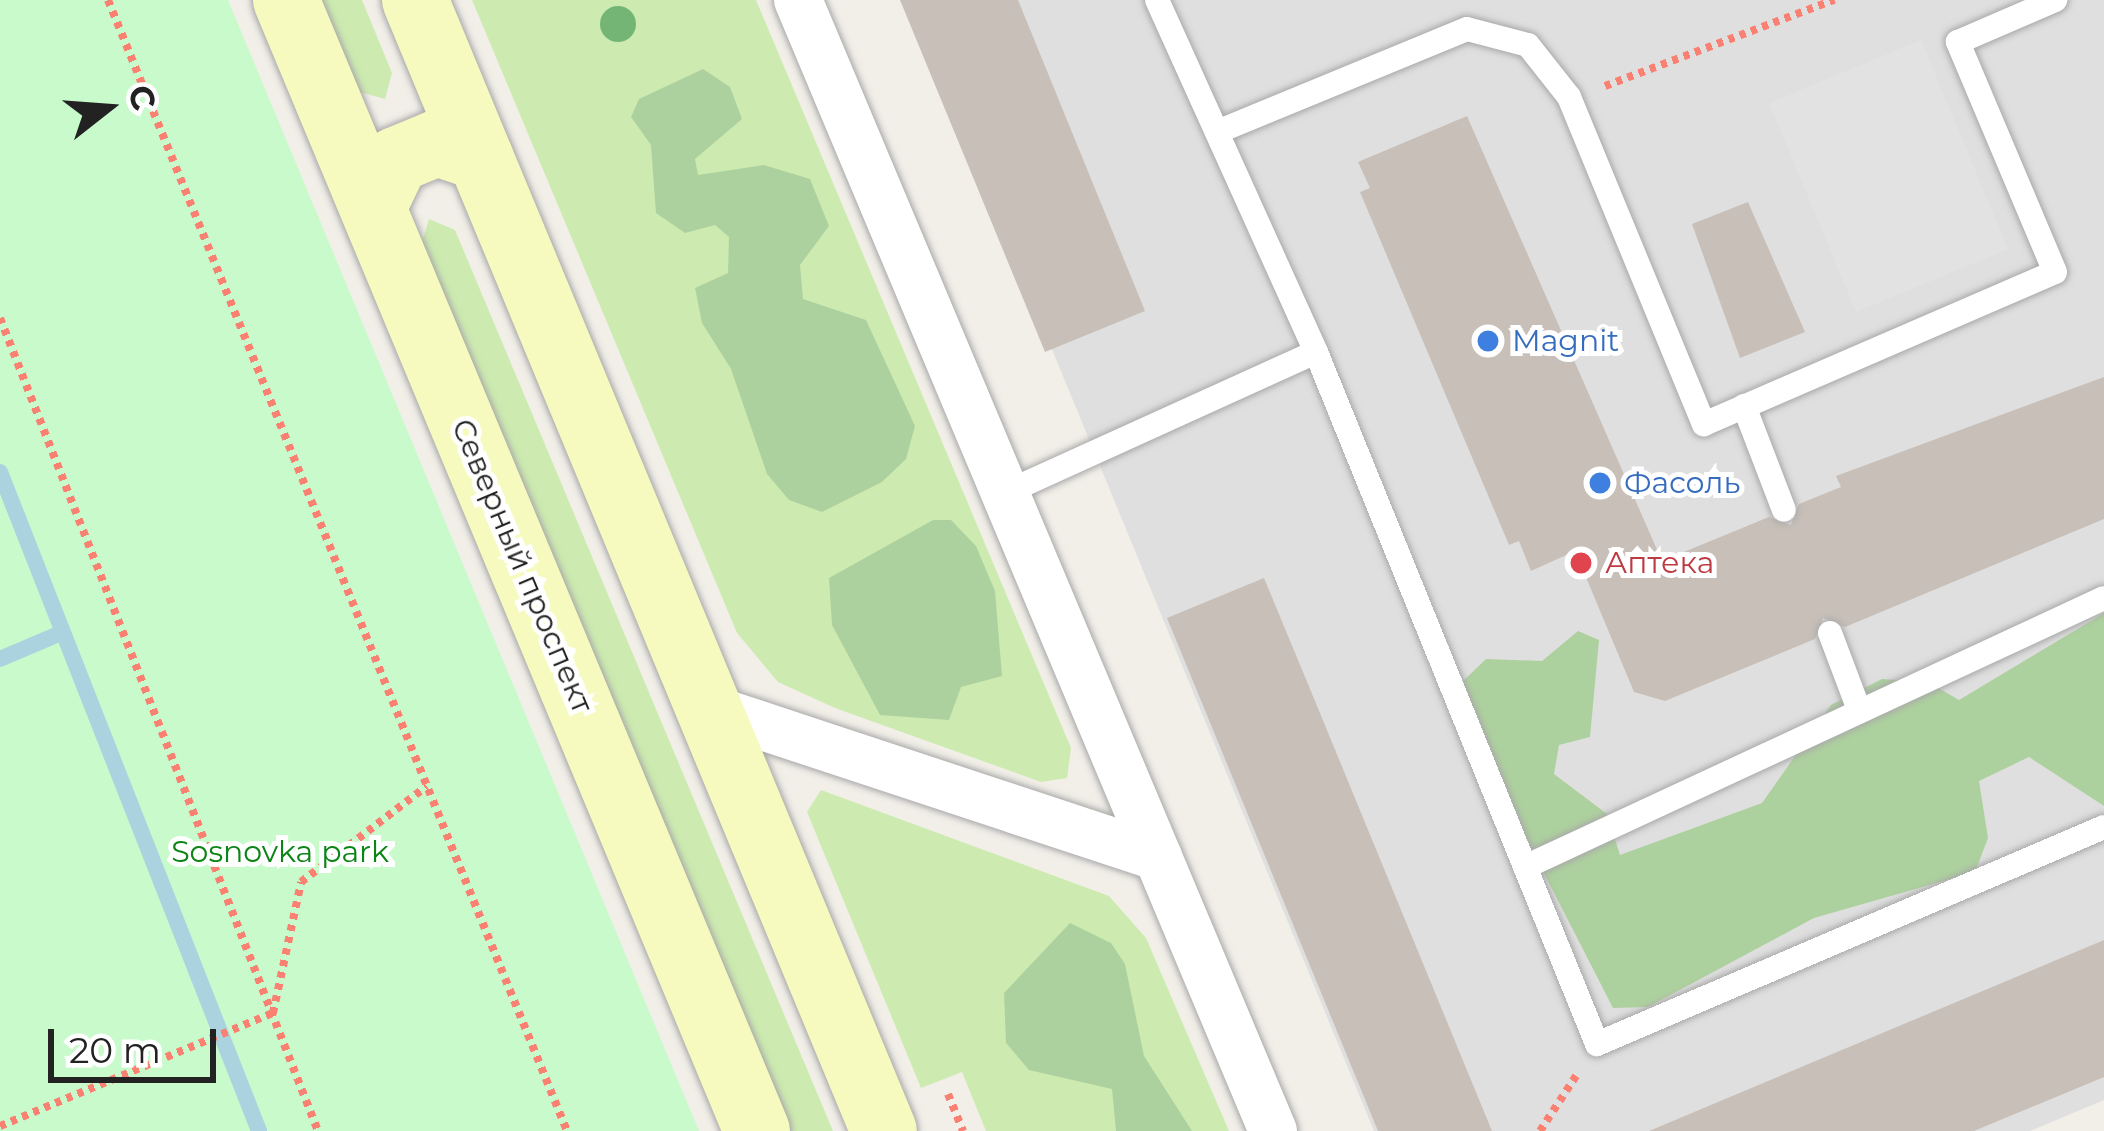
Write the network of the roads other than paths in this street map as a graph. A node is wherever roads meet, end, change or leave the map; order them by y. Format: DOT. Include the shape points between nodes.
graph roads {
  1 [pos="286,0"];
  2 [pos="415,0"];
  3 [pos="799,0"];
  4 [pos="1157,0"];
  5 [pos="2055,0"];
  6 [pos="1217,132"];
  7 [pos="481,158"];
  8 [pos="373,208"];
  9 [pos="1316,352"];
  10 [pos="1744,406"];
  11 [pos="1006,494"];
  12 [pos="1784,511"];
  13 [pos="2104,598"];
  14 [pos="1830,633"];
  15 [pos="1858,706"];
  16 [pos="708,708"];
  17 [pos="2104,827"];
  18 [pos="1158,857"];
  19 [pos="1525,867"];
  20 [pos="757,1131"];
  21 [pos="884,1131"];
  22 [pos="1273,1131"];
  1 -- 8 [label="main road, Северный проспект"];
  2 -- 7 [label="main road"];
  3 -- 11 [label="street"];
  4 -- 6 [label="lane"];
  5 -- 10 [label="lane" via="1958,42 2055,272"];
  6 -- 9 [label="lane"];
  6 -- 10 [label="lane" via="1466,29 1528,45 1569,98 1704,424"];
  7 -- 8 [label="main road" via="437,142 396,160"];
  7 -- 16 [label="main road"];
  8 -- 20 [label="main road, Северный проспект"];
  9 -- 11 [label="lane"];
  9 -- 19 [label="lane"];
  10 -- 12 [label="lane"];
  11 -- 18 [label="street"];
  13 -- 15 [label="lane"];
  14 -- 15 [label="lane"];
  15 -- 19 [label="lane"];
  16 -- 18 [label="street"];
  16 -- 21 [label="main road"];
  17 -- 19 [label="lane" via="1597,1044"];
  18 -- 22 [label="street"];
}
